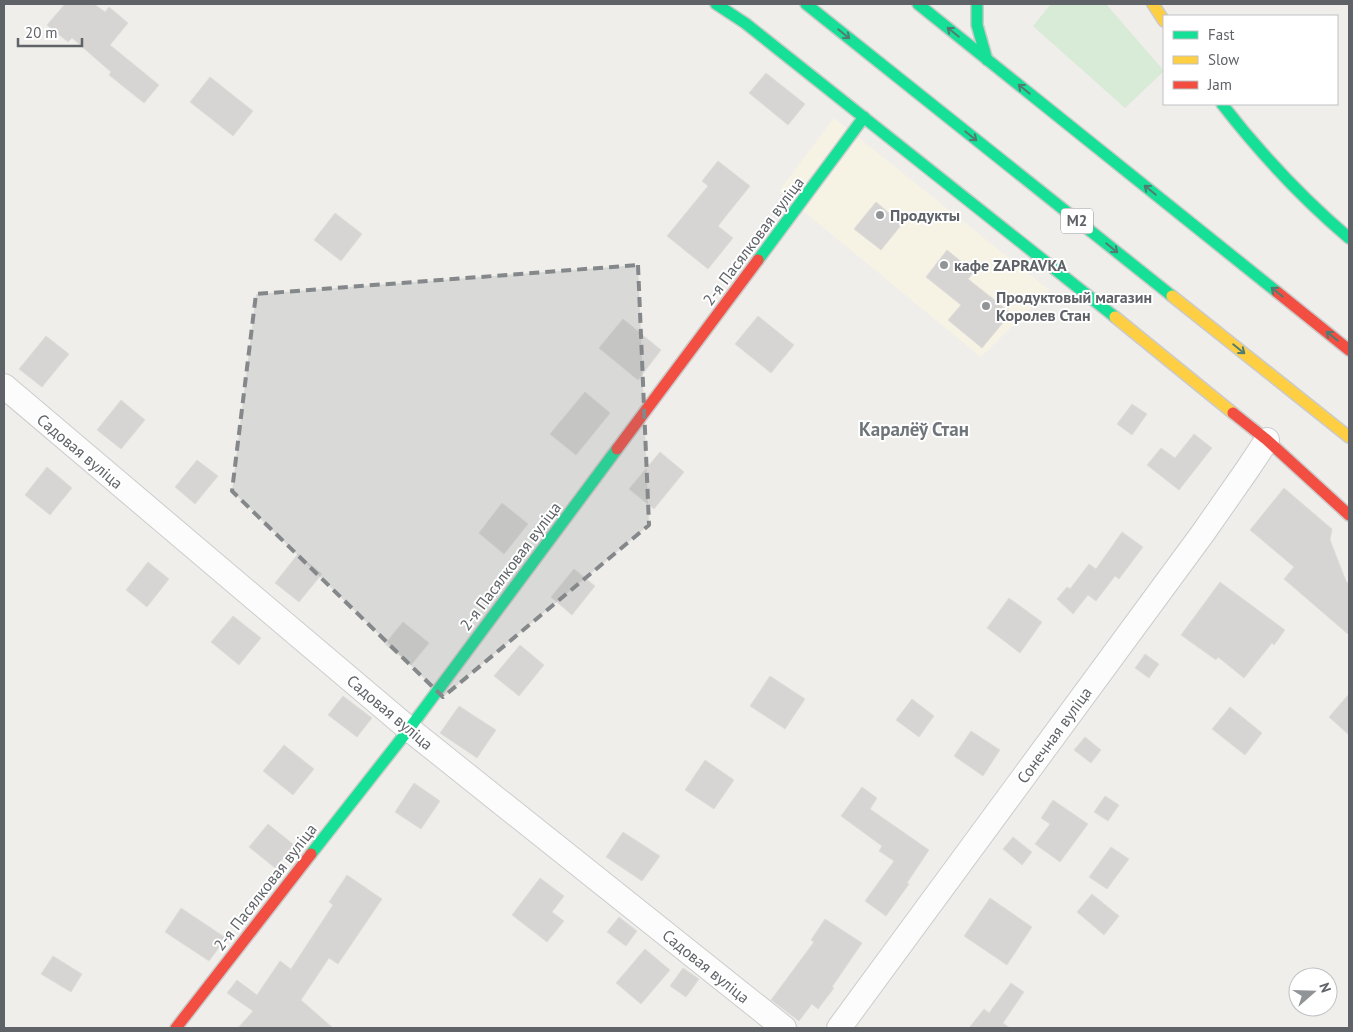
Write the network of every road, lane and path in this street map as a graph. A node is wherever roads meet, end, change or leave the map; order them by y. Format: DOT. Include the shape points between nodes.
graph roads {
  1 [pos="716,4"];
  2 [pos="806,4"];
  3 [pos="918,4"];
  4 [pos="977,4"];
  5 [pos="1153,4"];
  6 [pos="1163,20"];
  7 [pos="988,60"];
  8 [pos="1223,105"];
  9 [pos="864,117"];
  10 [pos="1349,238"];
  11 [pos="1349,350"];
  12 [pos="4,386"];
  13 [pos="1349,438"];
  14 [pos="1267,440"];
  15 [pos="1349,515"];
  16 [pos="409,729"];
  17 [pos="176,1028"];
  18 [pos="784,1028"];
  19 [pos="839,1028"];
  1 -- 9 [label="main road"];
  2 -- 13 [label="main road, М2, one-way"];
  7 -- 3 [label="main road, one-way"];
  4 -- 7 [label="main road" via="977,32"];
  5 -- 6 [label="main road"];
  11 -- 7 [label="main road, one-way"];
  8 -- 10 [label="main road" via="1290,182"];
  9 -- 14 [label="main road"];
  9 -- 16 [label="main road, 2-я Пасялковая вуліца"];
  12 -- 16 [label="street, Садовая вуліца"];
  14 -- 15 [label="main road"];
  14 -- 19 [label="street, Сонечная вуліца"];
  16 -- 17 [label="main road, 2-я Пасялковая вуліца"];
  16 -- 18 [label="street, Садовая вуліца"];
}
